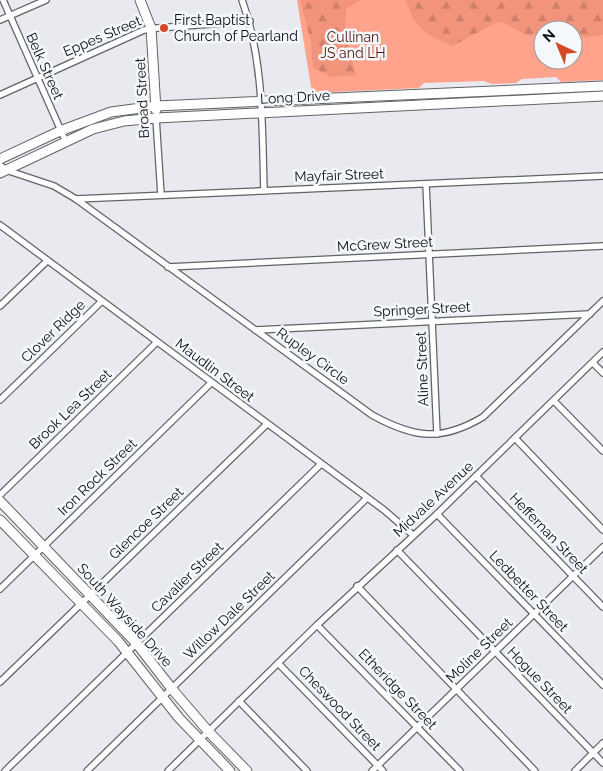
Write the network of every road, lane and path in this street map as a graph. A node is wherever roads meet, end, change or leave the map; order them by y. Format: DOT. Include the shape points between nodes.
graph roads {
  1 [pos="3,0"];
  2 [pos="46,0"];
  3 [pos="140,0"];
  4 [pos="242,0"];
  5 [pos="10,16"];
  6 [pos="0,20"];
  7 [pos="250,21"];
  8 [pos="150,28"];
  9 [pos="36,78"];
  10 [pos="603,86"];
  11 [pos="566,88"];
  12 [pos="502,91"];
  13 [pos="442,94"];
  14 [pos="0,95"];
  15 [pos="603,96"];
  16 [pos="375,97"];
  17 [pos="567,98"];
  18 [pos="314,100"];
  19 [pos="502,101"];
  20 [pos="261,102"];
  21 [pos="442,103"];
  22 [pos="205,104"];
  23 [pos="156,106"];
  24 [pos="375,107"];
  25 [pos="315,110"];
  26 [pos="261,113"];
  27 [pos="205,116"];
  28 [pos="156,118"];
  29 [pos="60,131"];
  30 [pos="66,142"];
  31 [pos="0,159"];
  32 [pos="2,169"];
  33 [pos="603,176"];
  34 [pos="426,184"];
  35 [pos="264,191"];
  36 [pos="161,196"];
  37 [pos="76,199"];
  38 [pos="0,225"];
  39 [pos="8,231"];
  40 [pos="0,235"];
  41 [pos="603,246"];
  42 [pos="429,254"];
  43 [pos="47,261"];
  44 [pos="168,267"];
  45 [pos="102,301"];
  46 [pos="603,301"];
  47 [pos="0,306"];
  48 [pos="590,314"];
  49 [pos="432,321"];
  50 [pos="256,330"];
  51 [pos="157,342"];
  52 [pos="603,352"];
  53 [pos="593,362"];
  54 [pos="603,373"];
  55 [pos="211,383"];
  56 [pos="0,400"];
  57 [pos="554,401"];
  58 [pos="267,424"];
  59 [pos="437,434"];
  60 [pos="515,438"];
  61 [pos="603,451"];
  62 [pos="321,464"];
  63 [pos="476,476"];
  64 [pos="0,495"];
  65 [pos="367,498"];
  66 [pos="0,502"];
  67 [pos="436,514"];
  68 [pos="0,520"];
  69 [pos="603,530"];
  70 [pos="413,535"];
  71 [pos="44,546"];
  72 [pos="603,547"];
  73 [pos="397,550"];
  74 [pos="35,556"];
  75 [pos="573,576"];
  76 [pos="357,586"];
  77 [pos="0,589"];
  78 [pos="90,594"];
  79 [pos="81,603"];
  80 [pos="603,608"];
  81 [pos="534,614"];
  82 [pos="318,625"];
  83 [pos="136,644"];
  84 [pos="495,651"];
  85 [pos="128,652"];
  86 [pos="278,663"];
  87 [pos="0,682"];
  88 [pos="603,685"];
  89 [pos="172,689"];
  90 [pos="456,690"];
  91 [pos="163,697"];
  92 [pos="239,701"];
  93 [pos="417,727"];
  94 [pos="208,731"];
  95 [pos="199,740"];
  96 [pos="603,743"];
  97 [pos="593,753"];
  98 [pos="603,763"];
  99 [pos="378,765"];
  100 [pos="5,771"];
  101 [pos="87,771"];
  102 [pos="168,771"];
  103 [pos="230,771"];
  104 [pos="247,771"];
  105 [pos="307,771"];
  106 [pos="372,771"];
  107 [pos="383,771"];
  108 [pos="460,771"];
  109 [pos="535,771"];
  110 [pos="575,771"];
  1 -- 5 [label="street, Belk Street"];
  2 -- 5 [label="street"];
  3 -- 8 [label="main road, Broad Street"];
  4 -- 7 [label="street"];
  5 -- 6 [label="street"];
  5 -- 9 [label="street, Belk Street"];
  7 -- 8 [label="street, Eppes Street"];
  7 -- 20 [label="street" via="257,53"];
  8 -- 9 [label="street, Eppes Street"];
  8 -- 23 [label="main road, Broad Street"];
  9 -- 14 [label="street, Eppes Street"];
  9 -- 29 [label="street, Belk Street"];
  10 -- 11 [label="main road, Long Drive"];
  11 -- 12 [label="main road, Long Drive"];
  11 -- 17 [label="main road"];
  12 -- 13 [label="main road, Long Drive"];
  12 -- 19 [label="main road"];
  13 -- 16 [label="main road, Long Drive"];
  13 -- 21 [label="main road"];
  15 -- 17 [label="main road, Long Drive"];
  16 -- 18 [label="main road, Long Drive"];
  16 -- 24 [label="main road"];
  17 -- 19 [label="main road, Long Drive"];
  18 -- 20 [label="main road, Long Drive"];
  18 -- 25 [label="main road"];
  19 -- 21 [label="main road, Long Drive"];
  20 -- 22 [label="main road, Long Drive"];
  20 -- 26 [label="street"];
  21 -- 24 [label="main road, Long Drive"];
  22 -- 23 [label="main road, Long Drive"];
  22 -- 27 [label="main road"];
  23 -- 28 [label="main road, Broad Street"];
  23 -- 29 [label="main road, Long Drive" via="111,112"];
  24 -- 25 [label="main road, Long Drive"];
  25 -- 26 [label="main road, Long Drive"];
  26 -- 27 [label="main road, Long Drive"];
  26 -- 35 [label="street"];
  27 -- 28 [label="main road, Long Drive"];
  28 -- 30 [label="main road, Long Drive" via="124,121 94,129"];
  28 -- 36 [label="street, Broad Street"];
  29 -- 30 [label="street, Belk Street"];
  29 -- 31 [label="main road, Long Drive"];
  30 -- 32 [label="main road, Long Drive"];
  32 -- 37 [label="street, Rupley Circle" via="54,186"];
  33 -- 34 [label="street, Mayfair Street"];
  34 -- 35 [label="street, Mayfair Street"];
  34 -- 42 [label="street, Aline Street"];
  35 -- 36 [label="street, Mayfair Street"];
  36 -- 37 [label="street, Mayfair Street"];
  37 -- 44 [label="street, Rupley Circle"];
  38 -- 39 [label="street, Maudlin Street"];
  39 -- 40 [label="street"];
  39 -- 43 [label="street, Maudlin Street"];
  41 -- 42 [label="street, McGrew Street"];
  42 -- 44 [label="street, McGrew Street"];
  42 -- 49 [label="street, Aline Street"];
  43 -- 45 [label="street, Maudlin Street"];
  43 -- 47 [label="street"];
  44 -- 50 [label="street, Rupley Circle"];
  45 -- 51 [label="street, Maudlin Street"];
  45 -- 56 [label="street, Clover Ridge"];
  46 -- 48 [label="street, Rupley Circle"];
  48 -- 49 [label="street, Springer Street"];
  48 -- 59 [label="street, Rupley Circle" via="483,417 464,428"];
  49 -- 50 [label="street, Springer Street"];
  49 -- 59 [label="street, Aline Street"];
  50 -- 59 [label="street, Rupley Circle" via="372,415 395,428 416,434"];
  51 -- 55 [label="street, Maudlin Street"];
  51 -- 64 [label="street, Brook Lea Street"];
  52 -- 53 [label="street, Midvale Avenue"];
  53 -- 54 [label="street"];
  53 -- 57 [label="street, Midvale Avenue"];
  55 -- 58 [label="street, Maudlin Street"];
  55 -- 71 [label="street, Iron Rock Street"];
  57 -- 60 [label="street, Midvale Avenue"];
  57 -- 61 [label="street"];
  58 -- 62 [label="street, Maudlin Street"];
  58 -- 78 [label="street, Glencoe Street"];
  60 -- 63 [label="street, Midvale Avenue"];
  60 -- 69 [label="street"];
  62 -- 65 [label="street, Maudlin Street"];
  62 -- 83 [label="street, Cavalier Street"];
  63 -- 67 [label="street, Midvale Avenue"];
  63 -- 75 [label="street, Heffernan Street"];
  65 -- 70 [label="street, Maudlin Street"];
  65 -- 89 [label="street, Willow Dale Street"];
  66 -- 71 [label="main road, South Wayside Drive"];
  67 -- 70 [label="street, Midvale Avenue"];
  67 -- 81 [label="street, Ledbetter Street"];
  68 -- 74 [label="main road, South Wayside Drive"];
  70 -- 73 [label="street, Midvale Avenue"];
  71 -- 74 [label="street, Iron Rock Street"];
  71 -- 78 [label="main road, South Wayside Drive"];
  72 -- 75 [label="street, Moline Street"];
  73 -- 76 [label="street, Midvale Avenue"];
  73 -- 84 [label="street, Hogue Street"];
  74 -- 77 [label="street, Iron Rock Street"];
  74 -- 79 [label="main road, South Wayside Drive"];
  75 -- 80 [label="street, Heffernan Street"];
  75 -- 81 [label="street, Moline Street"];
  76 -- 82 [label="street, Midvale Avenue"];
  76 -- 90 [label="street"];
  78 -- 79 [label="street, Glencoe Street"];
  78 -- 83 [label="main road, South Wayside Drive"];
  79 -- 85 [label="main road, South Wayside Drive"];
  79 -- 87 [label="street, Glencoe Street"];
  81 -- 84 [label="street, Moline Street"];
  81 -- 88 [label="street, Ledbetter Street"];
  82 -- 86 [label="street, Midvale Avenue"];
  82 -- 93 [label="street, Etheridge Street"];
  83 -- 85 [label="street, Cavalier Street"];
  83 -- 89 [label="main road, South Wayside Drive"];
  84 -- 90 [label="street, Moline Street"];
  84 -- 97 [label="street, Hogue Street"];
  85 -- 91 [label="main road, South Wayside Drive"];
  85 -- 100 [label="street, Cavalier Street"];
  86 -- 92 [label="street, Midvale Avenue"];
  86 -- 99 [label="street, Cheswood Street"];
  89 -- 91 [label="street, Willow Dale Street"];
  89 -- 94 [label="main road, South Wayside Drive"];
  90 -- 93 [label="street, Moline Street"];
  90 -- 109 [label="street"];
  91 -- 95 [label="main road, South Wayside Drive"];
  91 -- 101 [label="street, Willow Dale Street"];
  92 -- 94 [label="street, Midvale Avenue"];
  92 -- 105 [label="street"];
  93 -- 99 [label="street, Moline Street"];
  93 -- 108 [label="street, Etheridge Street"];
  94 -- 95 [label="street"];
  94 -- 104 [label="main road, South Wayside Drive"];
  95 -- 102 [label="street"];
  95 -- 103 [label="main road, South Wayside Drive"];
  96 -- 97 [label="street"];
  97 -- 98 [label="street, Hogue Street"];
  97 -- 110 [label="street"];
  99 -- 106 [label="street, Moline Street"];
  99 -- 107 [label="street, Cheswood Street"];
}
